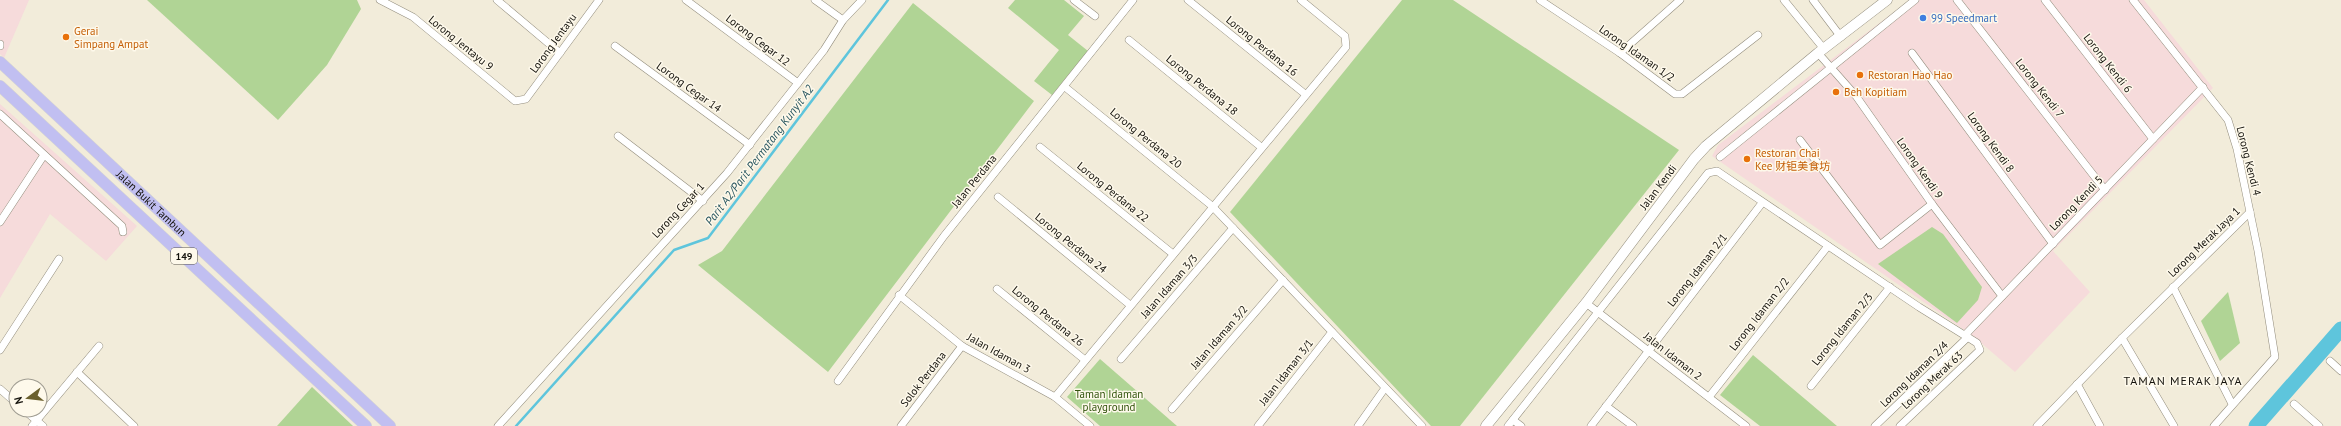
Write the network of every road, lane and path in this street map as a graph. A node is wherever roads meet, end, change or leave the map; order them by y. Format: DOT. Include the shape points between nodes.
graph roads {
  1 [pos="380,0"];
  2 [pos="497,0"];
  3 [pos="599,0"];
  4 [pos="686,0"];
  5 [pos="815,0"];
  6 [pos="862,0"];
  7 [pos="1074,0"];
  8 [pos="1133,0"];
  9 [pos="1188,0"];
  10 [pos="1301,0"];
  11 [pos="1540,0"];
  12 [pos="1678,0"];
  13 [pos="1784,0"];
  14 [pos="1813,0"];
  15 [pos="1888,0"];
  16 [pos="1915,0"];
  17 [pos="1957,0"];
  18 [pos="2045,0"];
  19 [pos="2133,0"];
  20 [pos="1095,16"];
  21 [pos="843,20"];
  22 [pos="1758,34"];
  23 [pos="1841,37"];
  24 [pos="1129,40"];
  25 [pos="615,46"];
  26 [pos="1821,51"];
  27 [pos="560,53"];
  28 [pos="1620,53"];
  29 [pos="1912,53"];
  30 [pos="0,62"];
  31 [pos="1832,68"];
  32 [pos="798,83"];
  33 [pos="0,86"];
  34 [pos="1065,87"];
  35 [pos="2203,87"];
  36 [pos="1304,94"];
  37 [pos="526,100"];
  38 [pos="0,114"];
  39 [pos="618,136"];
  40 [pos="2153,139"];
  41 [pos="1800,140"];
  42 [pos="750,145"];
  43 [pos="1040,147"];
  44 [pos="1261,147"];
  45 [pos="44,155"];
  46 [pos="1720,157"];
  47 [pos="2105,190"];
  48 [pos="998,197"];
  49 [pos="703,201"];
  50 [pos="1762,203"];
  51 [pos="1932,204"];
  52 [pos="1212,206"];
  53 [pos="2250,212"];
  54 [pos="0,222"];
  55 [pos="1233,228"];
  56 [pos="123,232"];
  57 [pos="2053,244"];
  58 [pos="1828,246"];
  59 [pos="1173,254"];
  60 [pos="59,258"];
  61 [pos="1283,280"];
  62 [pos="1890,287"];
  63 [pos="2173,287"];
  64 [pos="997,289"];
  65 [pos="899,295"];
  66 [pos="2002,296"];
  67 [pos="1586,303"];
  68 [pos="1130,305"];
  69 [pos="1598,312"];
  70 [pos="1332,332"];
  71 [pos="1966,336"];
  72 [pos="2122,338"];
  73 [pos="98,346"];
  74 [pos="962,346"];
  75 [pos="0,350"];
  76 [pos="1648,351"];
  77 [pos="1120,359"];
  78 [pos="1085,360"];
  79 [pos="2330,361"];
  80 [pos="2341,371"];
  81 [pos="77,372"];
  82 [pos="838,381"];
  83 [pos="2077,384"];
  84 [pos="1811,386"];
  85 [pos="1385,388"];
  86 [pos="0,389"];
  87 [pos="8,396"];
  88 [pos="1055,397"];
  89 [pos="1708,397"];
  90 [pos="2232,404"];
  91 [pos="2294,404"];
  92 [pos="1606,406"];
  93 [pos="1172,409"];
  94 [pos="1513,420"];
  95 [pos="34,423"];
  96 [pos="43,426"];
  97 [pos="134,426"];
  98 [pos="366,426"];
  99 [pos="390,426"];
  100 [pos="498,426"];
  101 [pos="900,426"];
  102 [pos="1090,426"];
  103 [pos="1258,426"];
  104 [pos="1358,426"];
  105 [pos="1422,426"];
  106 [pos="1486,426"];
  107 [pos="1508,426"];
  108 [pos="1521,426"];
  109 [pos="1590,426"];
  110 [pos="1633,426"];
  111 [pos="1746,426"];
  112 [pos="1875,426"];
  113 [pos="1900,426"];
  114 [pos="2037,426"];
  115 [pos="2100,426"];
  116 [pos="2174,426"];
  117 [pos="2214,426"];
  118 [pos="2319,426"];
  1 -- 37 [label="street, Lorong Jentayu 9" via="413,17 515,101"];
  2 -- 27 [label="street"];
  3 -- 27 [label="street, Lorong Jentayu"];
  4 -- 32 [label="street, Lorong Cegar 12"];
  5 -- 21 [label="street"];
  6 -- 21 [label="street, Lorong Cegar 1"];
  7 -- 20 [label="street"];
  8 -- 34 [label="street, Jalan Perdana"];
  9 -- 36 [label="street, Lorong Perdana 16"];
  10 -- 36 [label="street" via="1345,36 1346,47"];
  11 -- 28 [label="street, Lorong Idaman 1/2"];
  12 -- 28 [label="street"];
  13 -- 26 [label="street, Lorong Kendi 9"];
  14 -- 23 [label="street"];
  15 -- 23 [label="street, Jalan Kendi"];
  16 -- 31 [label="street"];
  17 -- 47 [label="street, Lorong Kendi 7"];
  18 -- 40 [label="street, Lorong Kendi 6"];
  19 -- 35 [label="street, Lorong Kendi 4"];
  21 -- 32 [label="street, Lorong Cegar 1"];
  22 -- 28 [label="street, Lorong Idaman 1/2" via="1682,94 1675,94"];
  23 -- 26 [label="street, Jalan Kendi"];
  24 -- 44 [label="street, Lorong Perdana 18"];
  25 -- 42 [label="street, Lorong Cegar 14"];
  26 -- 31 [label="street, Lorong Kendi 9"];
  26 -- 67 [label="street, Jalan Kendi" via="1706,146"];
  27 -- 37 [label="street, Lorong Jentayu"];
  29 -- 57 [label="street, Lorong Kendi 8"];
  30 -- 99 [label="main road, Jalan Bukit Tambun / 149"];
  31 -- 46 [label="street"];
  31 -- 51 [label="street, Lorong Kendi 9" via="1856,96"];
  32 -- 42 [label="street, Lorong Cegar 1"];
  33 -- 98 [label="main road, Jalan Bukit Tambun / 149"];
  34 -- 52 [label="street, Lorong Perdana 20"];
  34 -- 65 [label="street, Jalan Perdana"];
  35 -- 40 [label="street, Lorong Kendi 5"];
  35 -- 53 [label="street, Lorong Kendi 4" via="2228,120 2237,149"];
  36 -- 44 [label="street"];
  38 -- 45 [label="street"];
  39 -- 49 [label="street"];
  40 -- 47 [label="street, Lorong Kendi 5"];
  41 -- 51 [label="street" via="1880,245"];
  42 -- 49 [label="street, Lorong Cegar 1"];
  43 -- 59 [label="street, Lorong Perdana 22"];
  44 -- 52 [label="street"];
  45 -- 54 [label="street"];
  45 -- 56 [label="street" via="122,226"];
  47 -- 57 [label="street, Lorong Kendi 5"];
  48 -- 68 [label="street, Lorong Perdana 24"];
  49 -- 100 [label="street, Lorong Cegar 1" via="671,233"];
  50 -- 58 [label="street"];
  50 -- 69 [label="street" via="1712,170"];
  50 -- 76 [label="street, Lorong Idaman 2/1"];
  51 -- 66 [label="street, Lorong Kendi 9"];
  52 -- 55 [label="street, Lorong Perdana 20"];
  52 -- 59 [label="street"];
  53 -- 63 [label="street, Lorong Merak Jaya 1"];
  53 -- 90 [label="street, Lorong Kendi 4" via="2275,357"];
  55 -- 61 [label="street, Lorong Perdana 20"];
  55 -- 77 [label="street, Jalan Idaman 3/3"];
  57 -- 66 [label="street, Lorong Kendi 5"];
  58 -- 62 [label="street"];
  58 -- 89 [label="street, Lorong Idaman 2/2"];
  59 -- 68 [label="street"];
  60 -- 75 [label="street"];
  61 -- 70 [label="street, Lorong Perdana 20"];
  61 -- 93 [label="street, Jalan Idaman 3/2"];
  62 -- 71 [label="street"];
  62 -- 84 [label="street, Lorong Idaman 2/3"];
  63 -- 72 [label="street, Lorong Merak Jaya 1"];
  63 -- 90 [label="street"];
  64 -- 78 [label="street, Lorong Perdana 26"];
  65 -- 74 [label="street, Jalan Idaman 3"];
  65 -- 82 [label="street, Jalan Perdana"];
  66 -- 71 [label="street, Lorong Kendi 5"];
  67 -- 69 [label="street, Jalan Idaman 2"];
  67 -- 106 [label="street, Jalan Kendi"];
  68 -- 78 [label="street"];
  69 -- 76 [label="street, Jalan Idaman 2"];
  69 -- 94 [label="street"];
  70 -- 85 [label="street, Lorong Perdana 20"];
  70 -- 103 [label="street, Jalan Idaman 3/1"];
  71 -- 112 [label="street, Lorong Idaman 2/4"];
  71 -- 113 [label="street, Lorong Merak 63" via="1978,343 1980,350"];
  72 -- 83 [label="street, Lorong Merak Jaya 1"];
  72 -- 116 [label="street"];
  73 -- 81 [label="street"];
  74 -- 88 [label="street, Jalan Idaman 3"];
  74 -- 101 [label="street, Solok Perdana"];
  76 -- 89 [label="street, Jalan Idaman 2"];
  76 -- 92 [label="street, Lorong Idaman 2/1"];
  78 -- 88 [label="street"];
  79 -- 80 [label="street"];
  81 -- 95 [label="street"];
  81 -- 97 [label="street"];
  83 -- 114 [label="street, Lorong Merak Jaya 1"];
  83 -- 115 [label="street"];
  85 -- 104 [label="street"];
  85 -- 105 [label="street, Lorong Perdana 20"];
  86 -- 87 [label="street"];
  88 -- 102 [label="street, Jalan Idaman 3"];
  89 -- 111 [label="street, Jalan Idaman 2"];
  90 -- 117 [label="street"];
  91 -- 118 [label="street"];
  92 -- 109 [label="street, Lorong Idaman 2/1"];
  92 -- 110 [label="street"];
  94 -- 107 [label="street"];
  94 -- 108 [label="street"];
  95 -- 96 [label="street"];
}
